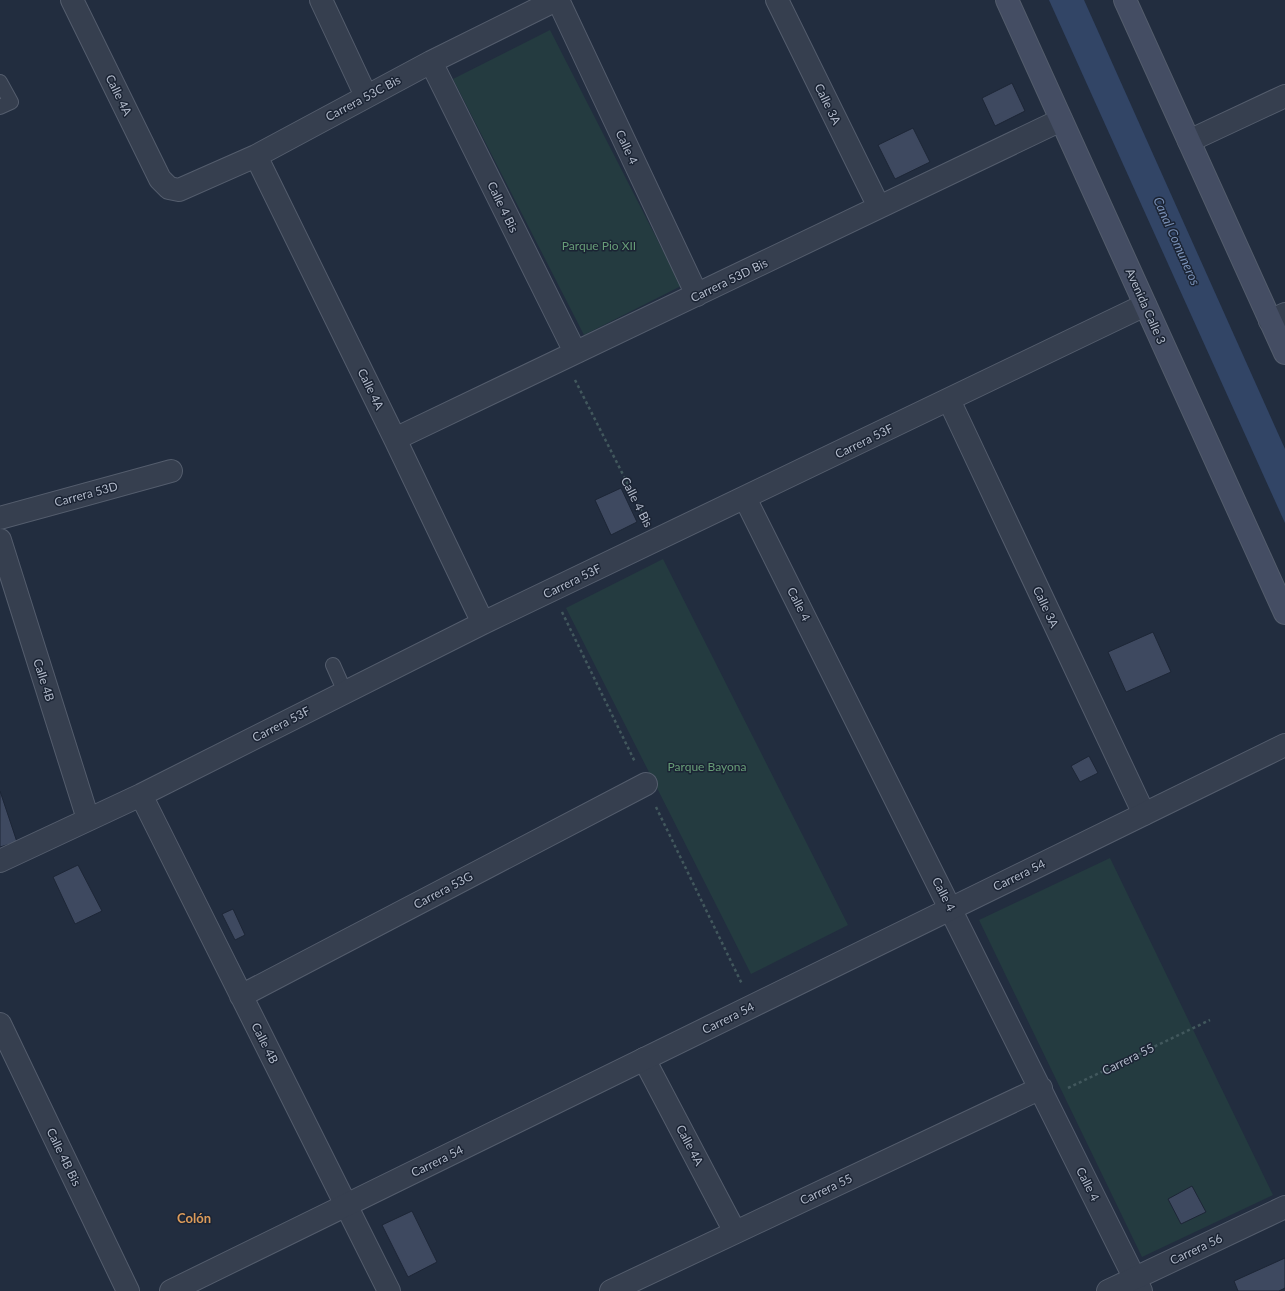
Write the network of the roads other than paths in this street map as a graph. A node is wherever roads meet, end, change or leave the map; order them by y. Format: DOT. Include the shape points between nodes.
graph roads {
  1 [pos="72,0"];
  2 [pos="321,0"];
  3 [pos="557,0"];
  4 [pos="777,0"];
  5 [pos="1007,0"];
  6 [pos="1125,0"];
  7 [pos="430,62"];
  8 [pos="0,82"];
  9 [pos="366,96"];
  10 [pos="1285,96"];
  11 [pos="5,104"];
  12 [pos="1061,120"];
  13 [pos="1189,141"];
  14 [pos="256,156"];
  15 [pos="169,188"];
  16 [pos="879,207"];
  17 [pos="697,295"];
  18 [pos="1145,305"];
  19 [pos="1278,317"];
  20 [pos="1285,353"];
  21 [pos="570,355"];
  22 [pos="948,400"];
  23 [pos="396,439"];
  24 [pos="171,470"];
  25 [pos="745,498"];
  26 [pos="0,518"];
  27 [pos="0,540"];
  28 [pos="1285,613"];
  29 [pos="483,623"];
  30 [pos="333,665"];
  31 [pos="345,692"];
  32 [pos="1285,745"];
  33 [pos="646,784"];
  34 [pos="141,795"];
  35 [pos="1144,814"];
  36 [pos="88,819"];
  37 [pos="0,861"];
  38 [pos="951,909"];
  39 [pos="241,996"];
  40 [pos="0,1024"];
  41 [pos="644,1059"];
  42 [pos="1043,1094"];
  43 [pos="346,1205"];
  44 [pos="1285,1207"];
  45 [pos="735,1232"];
  46 [pos="1138,1284"];
  47 [pos="128,1291"];
  48 [pos="171,1291"];
  49 [pos="389,1291"];
  50 [pos="611,1291"];
  51 [pos="1108,1291"];
  1 -- 15 [label="street, Calle 4A" via="160,179"];
  2 -- 9 [label="street"];
  3 -- 7 [label="street, Carrera 53C Bis"];
  3 -- 17 [label="street, Calle 4"];
  4 -- 16 [label="street, Calle 3A"];
  5 -- 12 [label="main road, Avenida Calle 3"];
  6 -- 13 [label="main road"];
  7 -- 9 [label="street, Carrera 53C Bis"];
  7 -- 21 [label="street, Calle 4 Bis"];
  8 -- 11 [label="lane"];
  9 -- 14 [label="street, Carrera 53C Bis"];
  10 -- 13 [label="street"];
  12 -- 16 [label="street, Carrera 53D Bis"];
  12 -- 18 [label="main road, Avenida Calle 3"];
  13 -- 19 [label="main road"];
  14 -- 15 [label="street, Carrera 53C Bis" via="179,190"];
  14 -- 23 [label="street, Calle 4A"];
  16 -- 17 [label="street, Carrera 53D Bis"];
  17 -- 21 [label="street, Carrera 53D Bis"];
  18 -- 22 [label="street, Carrera 53F"];
  18 -- 28 [label="main road, Avenida Calle 3"];
  19 -- 20 [label="main road"];
  21 -- 23 [label="street, Carrera 53D Bis"];
  22 -- 25 [label="street, Carrera 53F"];
  22 -- 35 [label="street, Calle 3A"];
  23 -- 29 [label="street, Calle 4A"];
  24 -- 26 [label="street, Carrera 53D"];
  25 -- 29 [label="street, Carrera 53F"];
  25 -- 38 [label="street, Calle 4"];
  27 -- 36 [label="street, Calle 4B"];
  29 -- 31 [label="street, Carrera 53F"];
  30 -- 31 [label="lane"];
  31 -- 34 [label="street, Carrera 53F"];
  32 -- 35 [label="street, Carrera 54"];
  33 -- 39 [label="street, Carrera 53G"];
  34 -- 36 [label="street, Carrera 53F"];
  34 -- 39 [label="street, Calle 4B"];
  35 -- 38 [label="street, Carrera 54"];
  36 -- 37 [label="street, Carrera 53F"];
  38 -- 41 [label="street, Carrera 54"];
  38 -- 42 [label="street, Calle 4"];
  39 -- 43 [label="street, Calle 4B"];
  40 -- 47 [label="street, Calle 4B Bis"];
  41 -- 43 [label="street, Carrera 54"];
  41 -- 45 [label="street, Calle 4A"];
  42 -- 45 [label="street, Carrera 55"];
  42 -- 46 [label="street, Calle 4"];
  43 -- 48 [label="street, Carrera 54"];
  43 -- 49 [label="street, Calle 4B"];
  44 -- 46 [label="street, Carrera 56"];
  45 -- 50 [label="street, Carrera 55"];
  46 -- 51 [label="street, Carrera 56"];
}
